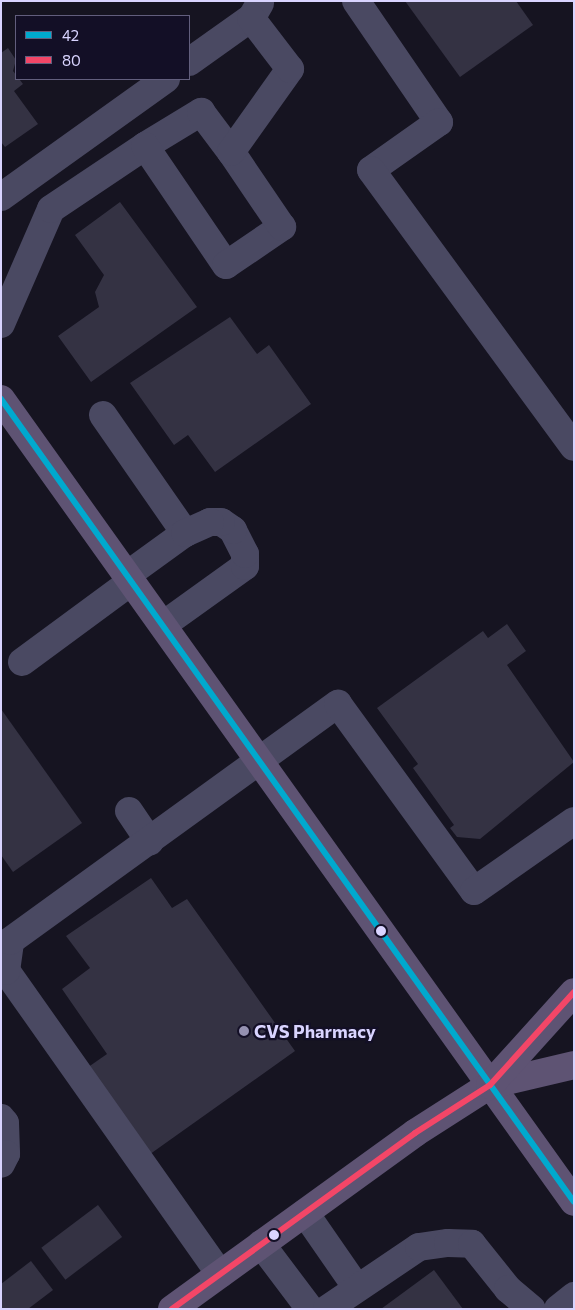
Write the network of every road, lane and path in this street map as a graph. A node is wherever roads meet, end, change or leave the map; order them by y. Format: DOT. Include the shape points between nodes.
graph roads {
  1 [pos="356,1"];
  2 [pos="256,9"];
  3 [pos="190,61"];
  4 [pos="165,80"];
  5 [pos="145,146"];
  6 [pos="232,152"];
  7 [pos="1,196"];
  8 [pos="1,324"];
  9 [pos="1,399"];
  10 [pos="102,415"];
  11 [pos="574,447"];
  12 [pos="185,533"];
  13 [pos="129,578"];
  14 [pos="163,625"];
  15 [pos="22,662"];
  16 [pos="262,763"];
  17 [pos="129,812"];
  18 [pos="574,821"];
  19 [pos="150,842"];
  20 [pos="574,992"];
  21 [pos="574,1064"];
  22 [pos="490,1085"];
  23 [pos="3,1120"];
  24 [pos="1,1164"];
  25 [pos="574,1202"];
  26 [pos="304,1213"];
  27 [pos="261,1244"];
  28 [pos="220,1274"];
  29 [pos="358,1288"];
  30 [pos="574,1296"];
  31 [pos="325,1308"];
  32 [pos="172,1309"];
  33 [pos="532,1309"];
  34 [pos="558,1309"];
  1 -- 11 [label="street" via="439,122 371,170"];
  2 -- 3 [label="street"];
  2 -- 6 [label="street" via="290,69"];
  4 -- 7 [label="street"];
  5 -- 6 [label="street" via="201,112"];
  5 -- 6 [label="street" via="226,265 282,227"];
  5 -- 8 [label="street" via="51,209"];
  9 -- 13 [label="main road"];
  10 -- 12 [label="street"];
  12 -- 13 [label="street"];
  12 -- 14 [label="street" via="210,522 222,522 233,530 245,554 245,566"];
  13 -- 14 [label="main road"];
  13 -- 15 [label="street"];
  14 -- 16 [label="main road"];
  16 -- 18 [label="street" via="338,704 474,891"];
  16 -- 19 [label="street"];
  16 -- 22 [label="main road"];
  17 -- 19 [label="street"];
  19 -- 28 [label="street" via="10,941 6,971"];
  20 -- 22 [label="main road"];
  21 -- 22 [label="main road"];
  22 -- 25 [label="main road"];
  22 -- 26 [label="main road"];
  23 -- 24 [label="street" via="6,1154"];
  26 -- 27 [label="main road"];
  26 -- 29 [label="street"];
  27 -- 28 [label="main road"];
  27 -- 31 [label="street"];
  28 -- 32 [label="main road"];
  29 -- 31 [label="street"];
  29 -- 33 [label="street" via="419,1247 472,1244 508,1289"];
  30 -- 34 [label="street"];
}
